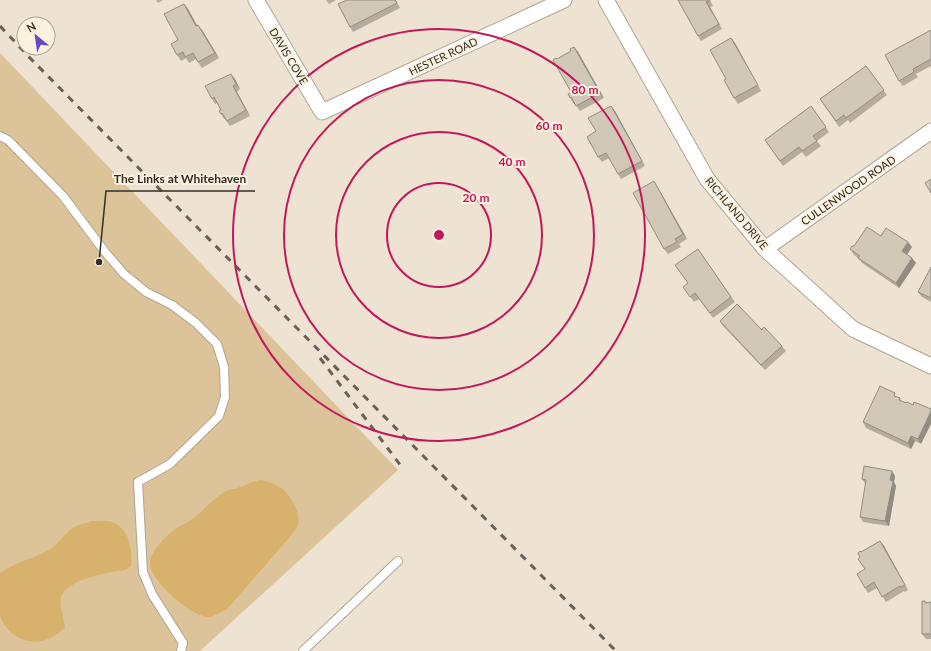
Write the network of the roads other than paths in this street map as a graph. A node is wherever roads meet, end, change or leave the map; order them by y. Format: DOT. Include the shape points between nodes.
graph roads {
  1 [pos="256,0"];
  2 [pos="564,0"];
  3 [pos="606,0"];
  4 [pos="322,112"];
  5 [pos="931,131"];
  6 [pos="0,136"];
  7 [pos="765,249"];
  8 [pos="931,366"];
  9 [pos="398,561"];
  10 [pos="181,651"];
  11 [pos="303,651"];
  1 -- 4 [label="street, DAVIS COVE"];
  2 -- 4 [label="street, HESTER ROAD"];
  3 -- 7 [label="street, RICHLAND DRIVE" via="707,179"];
  5 -- 7 [label="street, CULLENWOOD ROAD"];
  6 -- 10 [label="lane" via="8,140 63,196 124,274 146,292 172,305 196,323 217,344 224,367 225,397 219,416 170,464 138,482 143,572 152,594 183,644"];
  7 -- 8 [label="street, RICHLAND DRIVE" via="853,329"];
  9 -- 11 [label="lane"];
}
